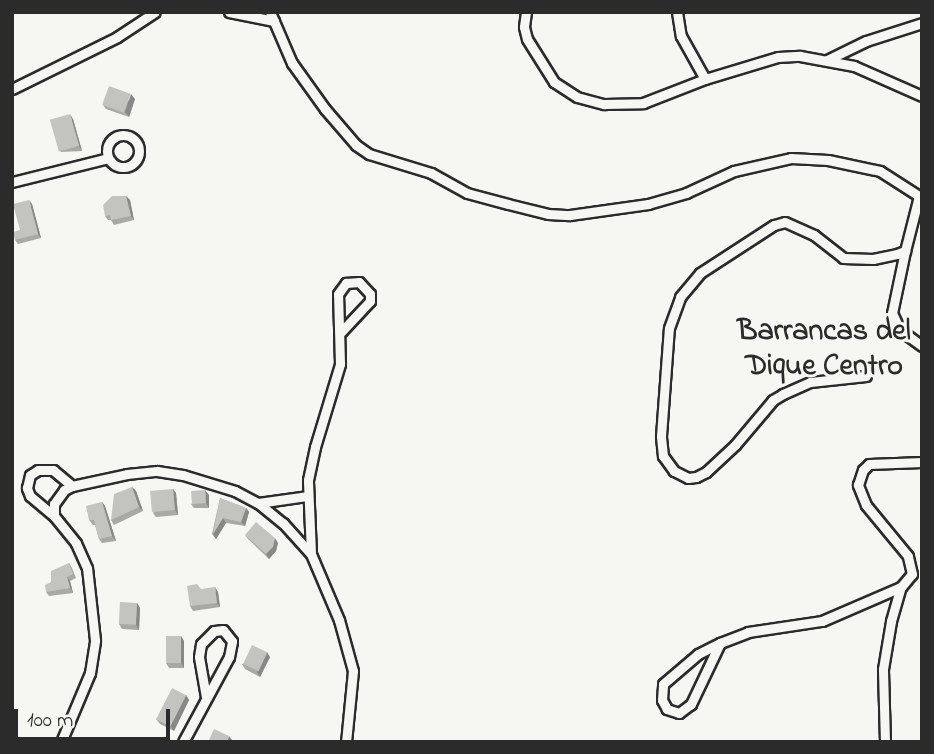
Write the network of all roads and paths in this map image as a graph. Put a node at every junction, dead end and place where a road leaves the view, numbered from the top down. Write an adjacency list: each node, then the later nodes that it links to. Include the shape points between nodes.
1 (155, 12): 9 (street, via 117,37)
2 (229, 12): 5 (street)
3 (526, 12): 8 (street, via 524,27 540,63 554,82 577,97 604,104 643,103)
4 (677, 12): 8 (street, via 681,36)
5 (272, 17): 13 (street, via 292,63 356,145 369,154 431,173 467,193 508,205 570,215 637,206 670,198 734,171 791,158 859,164 880,171)
6 (922, 23): 7 (street, via 866,41)
7 (827, 60): 8 (street, via 778,57); 10 (street, via 854,65)
8 (705, 79)
9 (12, 89)
10 (922, 96)
11 (108, 158): 12 (street)
12 (12, 182)
13 (920, 197): 14 (street)
14 (905, 251): 16 (street, via 892,313 900,330); 17 (street, via 873,259 843,258 814,235 785,222 710,265 680,297 669,328 663,456 674,471 696,477 736,444 783,394 810,382)
15 (341, 332): 15 (street, via 338,294 341,287 359,282 370,294 370,301); 20 (street, via 338,379 314,447)
16 (922, 346)
17 (866, 376)
18 (922, 462): 24 (street, via 869,464 858,485 866,505 908,556 912,574)
19 (72, 486): 21 (street, via 127,474 170,472 235,491); 22 (street, via 58,496); 22 (street, via 53,470 30,475 30,496)
20 (307, 495): 21 (street); 23 (street)
21 (258, 503): 23 (street)
22 (54, 516): 27 (street, via 76,543 87,568 95,640 90,673)
23 (311, 554): 29 (street, via 339,620 353,671)
24 (901, 587): 25 (street, via 822,621 748,632); 30 (street, via 883,669)
25 (720, 643): 25 (street, via 688,661 663,684 662,700 673,714 691,704)
26 (206, 697): 26 (street, via 232,648 223,630 214,631 201,644); 28 (street)
27 (61, 742)
28 (183, 742)
29 (346, 742)
30 (885, 742)

